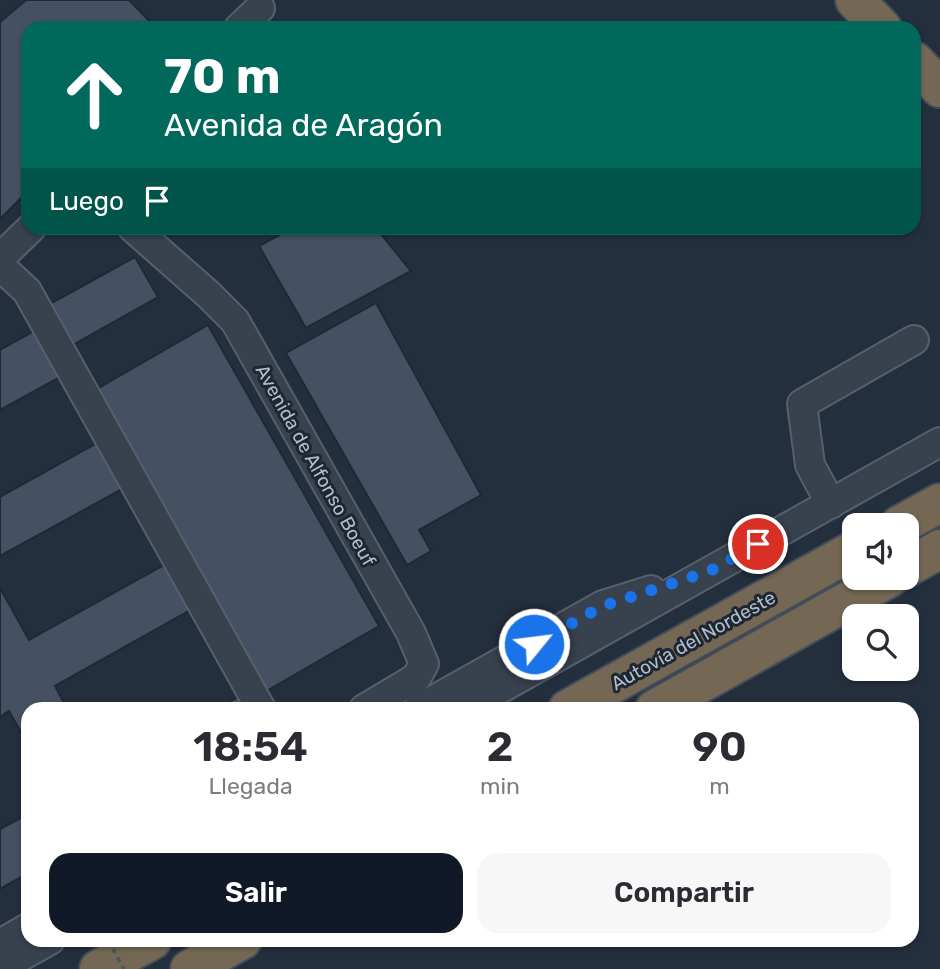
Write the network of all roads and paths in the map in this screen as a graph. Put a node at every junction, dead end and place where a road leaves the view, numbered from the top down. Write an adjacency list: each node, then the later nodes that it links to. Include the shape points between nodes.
1 (855, 0): 4 (highway)
2 (260, 8): 3 (street)
3 (246, 21)
4 (875, 21)
5 (921, 68): 6 (highway)
6 (940, 88)
7 (24, 235): 9 (street)
8 (141, 235): 22 (street, Avenida de Alfonso Boeuf, via 235,321 411,633 424,664 416,678)
9 (0, 258)
10 (0, 266): 21 (street, via 27,291)
11 (915, 340): 14 (street, via 802,404 810,465)
12 (940, 442): 14 (street)
13 (940, 503): 15 (highway)
14 (831, 504): 19 (street)
15 (919, 515)
16 (940, 549): 18 (highway)
17 (842, 557): 25 (highway, Autovía del Nordeste)
18 (919, 561)
19 (710, 571): 23 (street, via 603,606); 24 (street)
20 (868, 590): 26 (highway)
21 (257, 702)
22 (376, 702)
23 (431, 702)
24 (476, 702)
25 (581, 702)
26 (668, 702)
27 (21, 932): 28 (street)
28 (0, 944)
29 (38, 947): 33 (street)
30 (112, 947): 35 (path, bridge)
31 (139, 947): 34 (highway)
32 (229, 947): 36 (highway)
33 (0, 968)
34 (99, 969)
35 (124, 969)
36 (190, 969)

